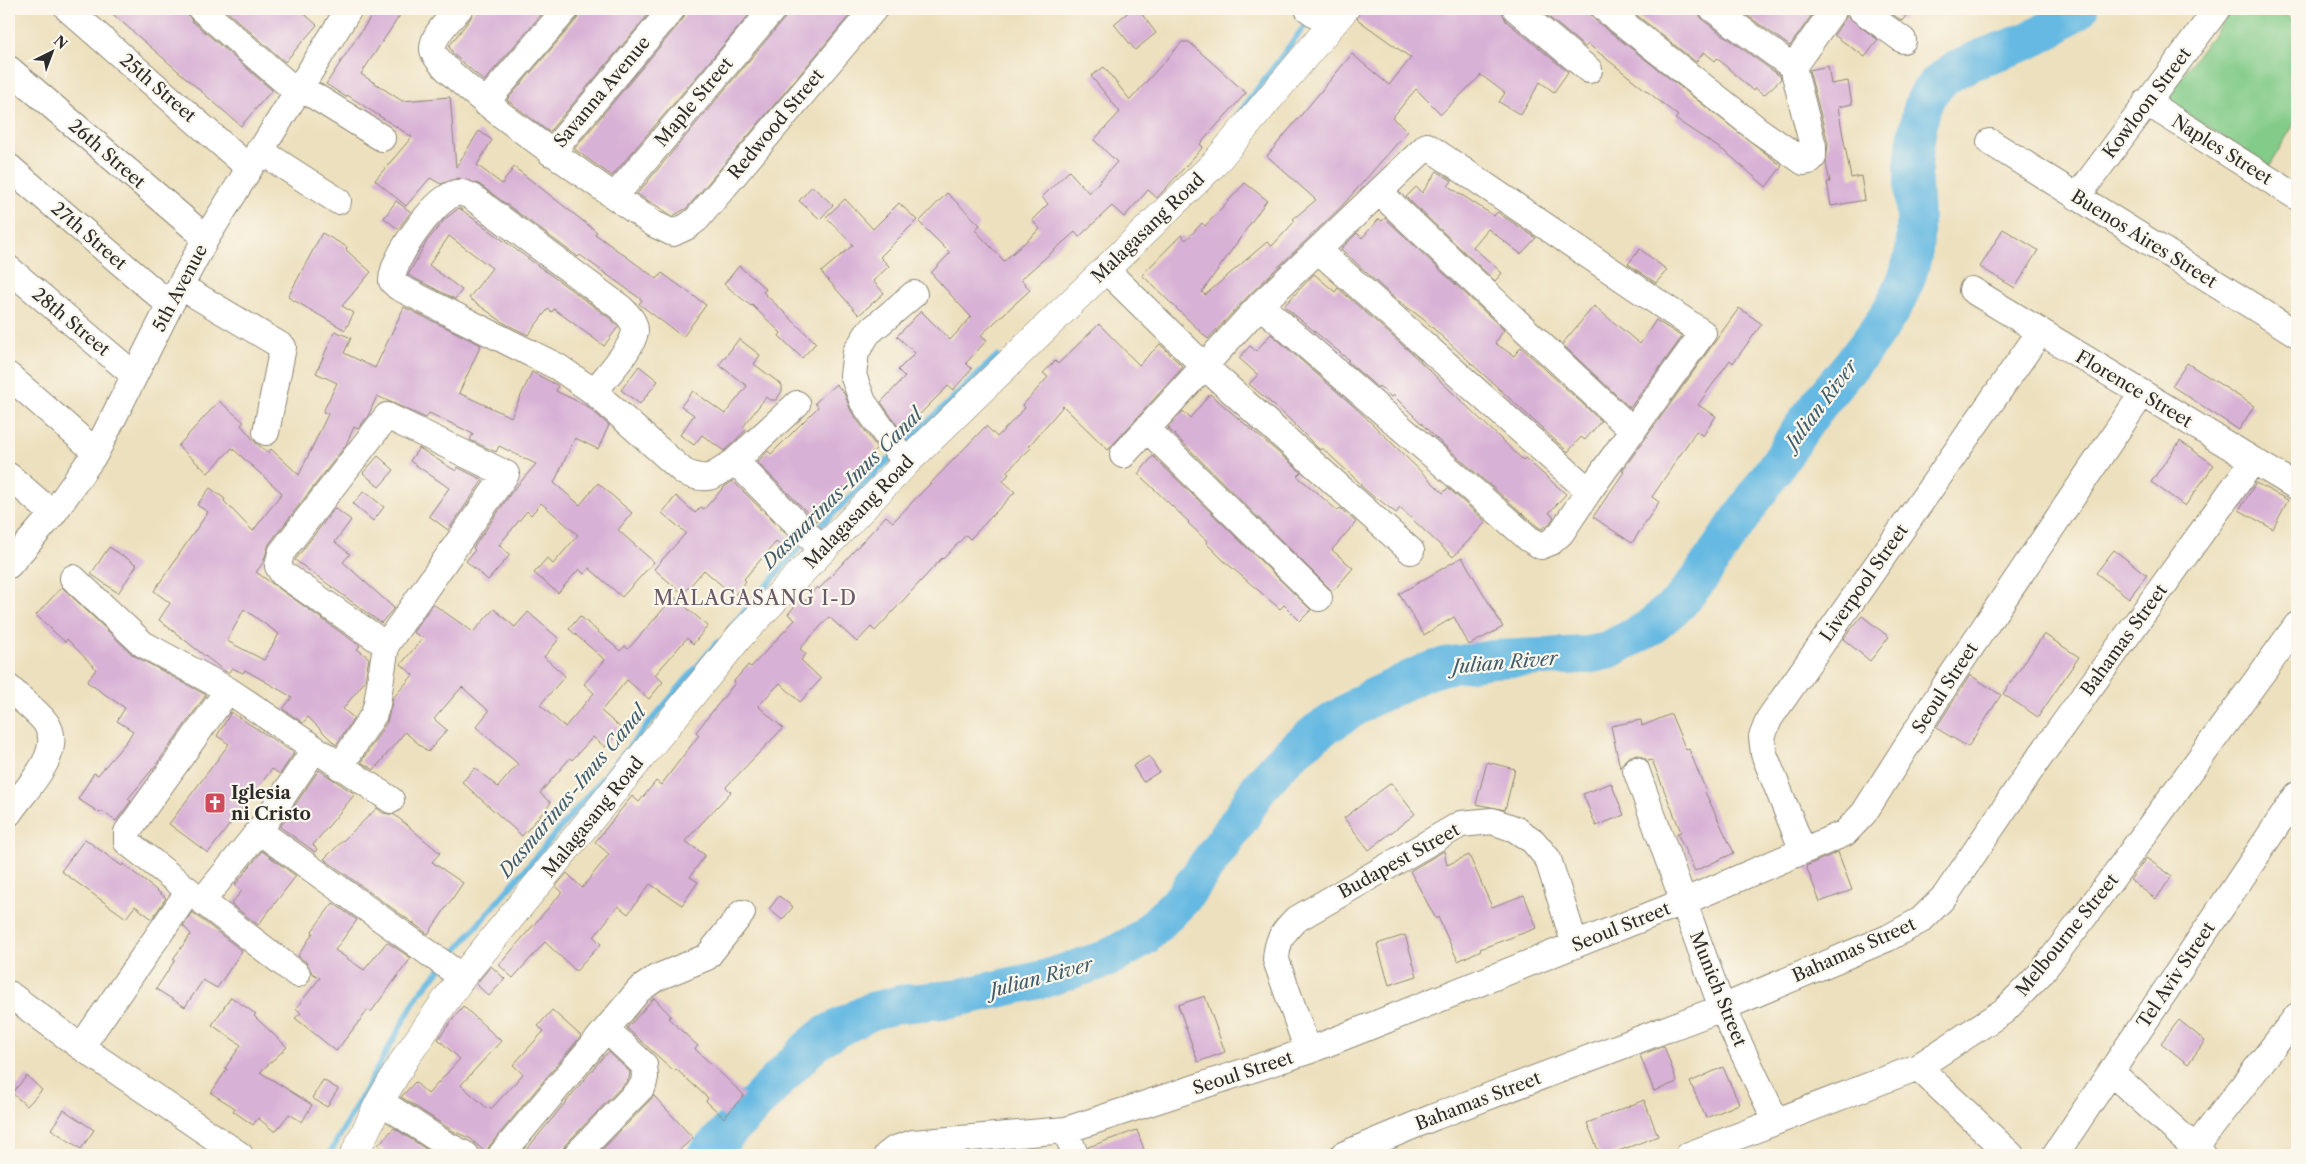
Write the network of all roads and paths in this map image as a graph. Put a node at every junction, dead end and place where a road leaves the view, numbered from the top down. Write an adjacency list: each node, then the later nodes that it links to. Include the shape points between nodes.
1 (68, 9): 28 (street, 25th Street)
2 (200, 9): 22 (street)
3 (459, 9): 24 (street, via 438,33 433,51 438,61)
4 (566, 9): 24 (street)
5 (672, 9): 27 (street, Savanna Avenue)
6 (773, 9): 31 (street, Maple Street)
7 (874, 9): 31 (street, Redwood Street, via 688,226 673,232 654,224)
8 (1308, 9): 16 (street)
9 (1516, 9): 21 (street)
10 (1605, 9): 19 (street, via 1758,130 1797,158 1809,161 1813,158 1813,146)
11 (1713, 9): 17 (street)
12 (1834, 9): 19 (street)
13 (1860, 9): 18 (street)
14 (2217, 9): 23 (street, Kowloon Street)
15 (337, 14): 22 (street, 5th Avenue)
16 (1338, 17): 38 (main road, Malagasang Road, via 1214,164)
17 (1743, 18): 19 (street)
18 (1903, 40)
19 (1793, 67)
20 (9, 70): 35 (street, 26th Street)
21 (1589, 70)
22 (298, 89): 25 (street); 28 (street, 5th Avenue)
23 (2146, 102): 32 (street, Kowloon Street); 33 (street, Naples Street)
24 (485, 103): 27 (street)
25 (382, 138)
26 (1990, 142): 32 (street, Buenos Aires Street)
27 (551, 153): 31 (street)
28 (254, 159): 34 (street, 25th Street); 35 (street, 5th Avenue)
29 (9, 167): 41 (street, 27th Street)
30 (1379, 192): 36 (street); 52 (street); 52 (street, via 1427,146 1703,333)
31 (615, 196)
32 (2077, 197): 44 (street, Buenos Aires Street)
33 (2297, 198)
34 (338, 201)
35 (206, 238): 41 (street, 5th Avenue)
36 (1318, 250): 42 (street); 61 (street)
37 (9, 269): 46 (street, 28th Street)
38 (1105, 269): 45 (street); 58 (main road, Malagasang Road)
39 (1972, 290): 43 (street, Florence Street)
40 (914, 294): 58 (street, via 868,334 856,352 853,375 863,402)
41 (175, 296): 46 (street, 5th Avenue); 53 (street, 27th Street, via 283,347)
42 (1260, 305): 45 (street); 61 (street, via 1529,540 1541,546 1561,534)
43 (2040, 332): 49 (street, Florence Street); 79 (street, Liverpool Street, via 1769,719 1762,737 1764,754)
44 (2297, 334)
45 (1204, 366): 51 (street); 64 (street)
46 (134, 375): 54 (street, 5th Avenue)
47 (9, 376): 54 (street)
48 (594, 392): 48 (street, via 631,343 635,330 631,318 472,197 455,193 444,199 417,228 395,266 392,281 398,287 558,367); 57 (street, via 684,472 698,478 712,478)
49 (2142, 394): 56 (street, Florence Street); 79 (street, Seoul Street, via 1948,681 1864,813 1846,833)
50 (797, 404): 57 (street)
51 (1147, 428): 55 (street); 67 (street)
52 (1633, 431): 61 (street)
53 (266, 432)
54 (96, 452): 62 (street, 5th Avenue)
55 (1124, 455)
56 (2253, 461): 60 (street, Florence Street); 87 (street, Bahamas Street, via 1944,896 1921,920 1888,938)
57 (735, 462): 63 (street)
58 (906, 463): 63 (main road, Malagasang Road)
59 (9, 476): 62 (street)
60 (2297, 487)
61 (1589, 491)
62 (53, 514): 65 (street, 5th Avenue)
63 (822, 549): 85 (main road, Malagasang Road, via 740,636)
64 (1411, 551)
65 (9, 565)
66 (73, 578): 71 (street, via 143,644)
67 (1319, 598)
68 (2297, 625): 92 (street, Melbourne Street, via 2041,972 2004,1011)
69 (386, 645): 69 (street, via 283,574 278,566 281,553 387,416 506,474); 73 (street, via 378,704)
70 (9, 688): 76 (street, via 45,721 51,733 45,765)
71 (228, 690): 72 (street); 80 (street, via 127,832 127,842)
72 (315, 749): 73 (street); 78 (street)
73 (340, 767): 77 (street)
74 (1636, 770): 81 (street, Munich Street)
75 (2297, 795): 93 (street, Tel Aviv Street)
76 (12, 799)
77 (391, 800)
78 (259, 831): 80 (street); 85 (street)
79 (1803, 851): 81 (street, Seoul Street)
80 (195, 896): 84 (street); 90 (street)
81 (1683, 902): 83 (street, Seoul Street); 87 (street, Munich Street)
82 (742, 913): 89 (street, via 707,957 648,982)
83 (1575, 945): 91 (street, Seoul Street); 91 (street, Budapest Street, via 1548,859 1533,841 1515,829 1492,821 1461,824 1295,920 1282,934 1276,945 1276,960)
84 (297, 974)
85 (462, 977): 94 (main road, Malagasang Road, via 406,1057)
86 (9, 994): 90 (street)
87 (1722, 1008): 95 (street, Munich Street); 105 (street, Bahamas Street, via 1434,1116)
88 (2297, 1016): 97 (street)
89 (606, 1030): 101 (street); 102 (street, via 644,1065 645,1077 642,1086)
90 (81, 1047): 98 (street)
91 (1308, 1051): 96 (street, Seoul Street)
92 (1918, 1068): 95 (street, Melbourne Street); 107 (street)
93 (2112, 1073): 97 (street); 108 (street, Tel Aviv Street)
94 (380, 1101): 99 (main road, Malagasang Road); 100 (street)
95 (1776, 1121): 106 (street, Melbourne Street)
96 (1066, 1130): 103 (street, Seoul Street, via 913,1143 895,1148); 104 (street)
97 (2199, 1152)
98 (240, 1155)
99 (354, 1155)
100 (466, 1155)
101 (501, 1155)
102 (576, 1155)
103 (887, 1155)
104 (1075, 1155)
105 (1343, 1155)
106 (1690, 1155)
107 (2011, 1155)
108 (2055, 1155)

